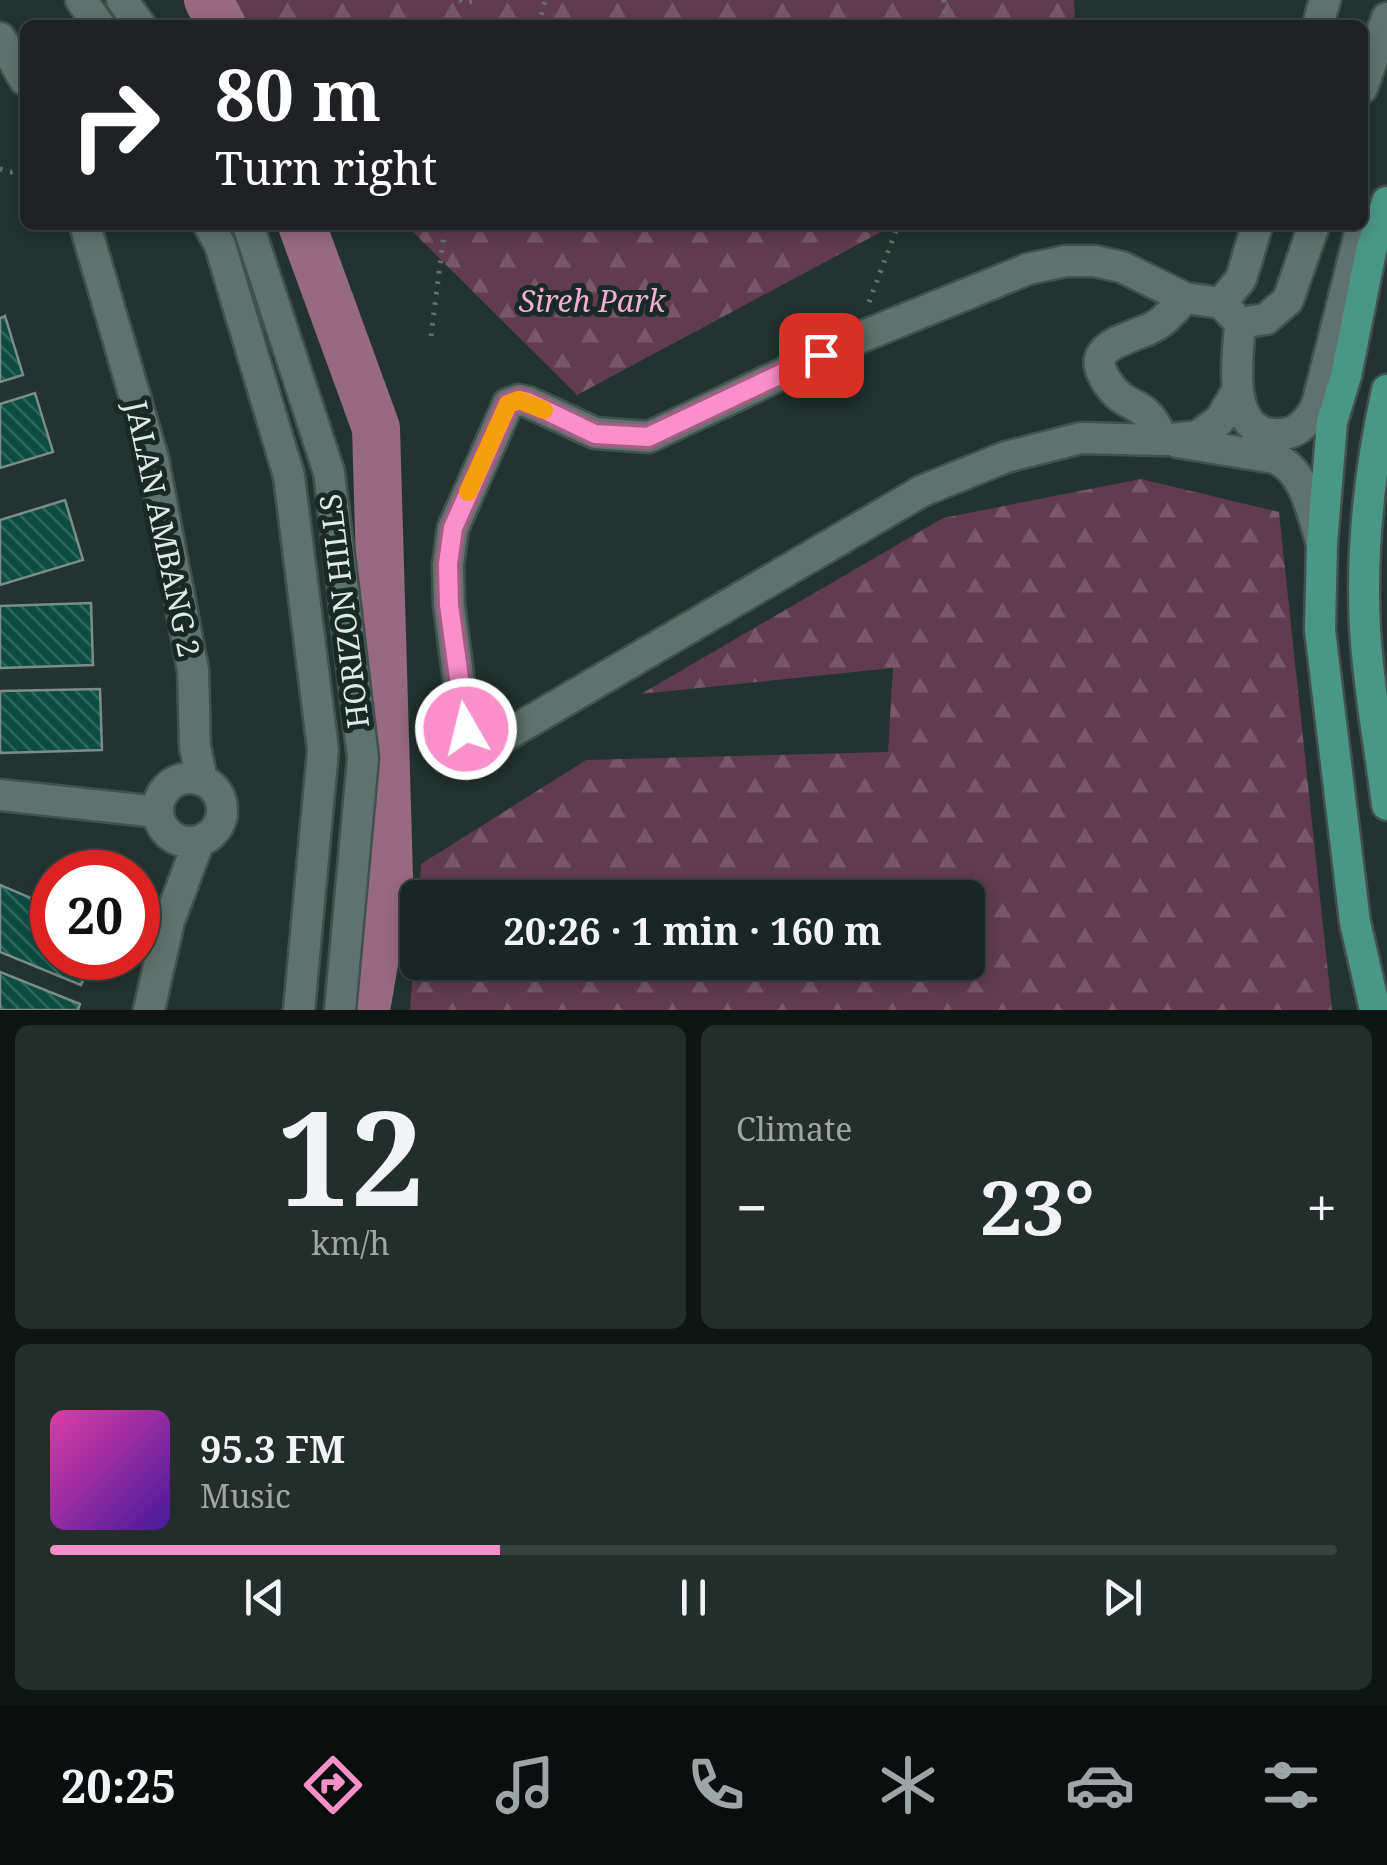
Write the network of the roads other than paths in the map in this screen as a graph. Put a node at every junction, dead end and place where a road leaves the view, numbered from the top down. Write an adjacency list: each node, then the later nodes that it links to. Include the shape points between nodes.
1 (81, 0): 3 (street)
2 (1387, 18): 5 (street)
3 (96, 20)
4 (0, 38): 6 (street)
5 (1368, 71)
6 (20, 72)
7 (1387, 186): 9 (street)
8 (1387, 202): 21 (main road, via 1332,422)
9 (1368, 214)
10 (86, 230): 22 (street, JALAN AMBANG 2, via 153,460 193,670)
11 (212, 230): 28 (street, HORIZON HILLS, via 289,476 323,750)
12 (250, 230): 29 (street, HORIZON HILLS, via 329,472 363,758)
13 (1256, 230): 17 (street)
14 (1312, 230): 17 (street, via 1288,300 1266,319)
15 (1360, 230): 19 (street, via 1318,405 1308,422 1290,433 1262,432 1250,424)
16 (1185, 298): 17 (street); 20 (street, via 1164,320 1113,341 1102,353 1106,381 1123,401 1145,411); 20 (street, via 1122,268 1066,261 1028,269 856,338 648,437 595,434 528,402 508,404 453,528 448,564 470,740 492,743 922,491 1006,457 1082,438)
17 (1230, 313): 19 (street)
18 (1387, 390): 24 (main road, via 1367,534 1365,628)
19 (1237, 391): 20 (street, via 1210,429)
20 (1163, 440): 21 (street, via 1289,464)
21 (1322, 544): 30 (main road, via 1320,630 1355,922)
22 (202, 780): 25 (street, via 171,784); 26 (street, via 217,792 223,812 216,830)
23 (0, 795): 25 (street)
24 (1387, 805)
25 (158, 812): 26 (street, via 172,837)
26 (200, 842): 27 (street, via 169,921)
27 (149, 1010)
28 (299, 1010)
29 (340, 1010)
30 (1375, 1010)

